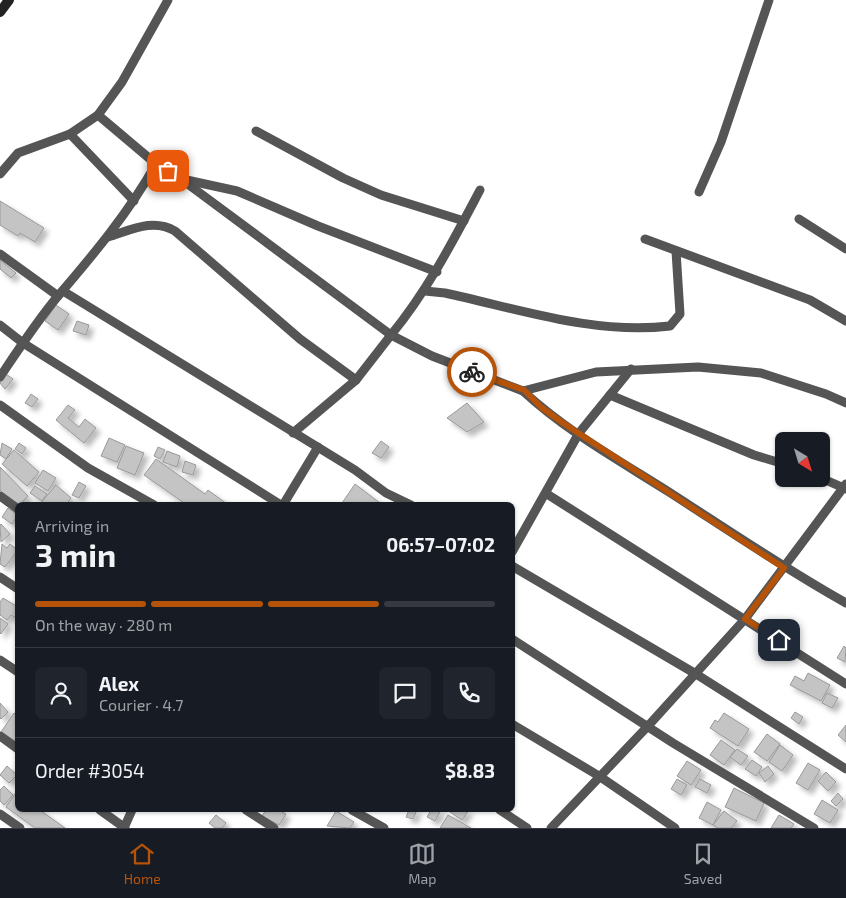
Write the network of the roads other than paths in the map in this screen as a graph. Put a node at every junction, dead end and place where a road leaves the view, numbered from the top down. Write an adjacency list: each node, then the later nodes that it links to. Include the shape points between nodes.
1 (9, 0): 4 (street)
2 (168, 0): 5 (street, via 122,82)
3 (768, 0): 12 (street, via 721,142)
4 (0, 12)
5 (98, 115): 7 (street); 8 (street)
6 (256, 131): 15 (street, via 365,188)
7 (70, 134): 9 (street, via 18,153); 13 (street)
8 (156, 164): 10 (street); 13 (street)
9 (0, 174)
10 (179, 178): 21 (street, via 237,191); 26 (street)
11 (480, 190): 15 (street)
12 (699, 192)
13 (134, 201): 16 (street)
14 (799, 219): 18 (street)
15 (464, 221): 21 (street)
16 (108, 237): 23 (street); 30 (street, via 145,225 158,224 170,228 300,339)
17 (645, 239): 19 (street)
18 (846, 250)
19 (676, 251): 22 (street, via 680,314 670,326 613,328 582,324); 24 (street, via 810,300)
20 (0, 254): 23 (street)
21 (437, 272): 22 (street)
22 (425, 291): 26 (street)
23 (60, 294): 27 (street); 35 (street)
24 (846, 321)
25 (0, 325): 27 (street)
26 (391, 335): 30 (street); 31 (street, via 432,356)
27 (23, 343): 29 (street); 44 (street)
28 (631, 369): 31 (street, via 596,372); 32 (street); 33 (street, via 698,367 761,373)
29 (0, 377)
30 (356, 380): 35 (street)
31 (524, 390): 36 (street, via 542,408)
32 (610, 395): 36 (street); 38 (street)
33 (846, 403)
34 (0, 405): 43 (street, via 88,468)
35 (293, 433): 37 (street)
36 (579, 433): 41 (street); 50 (street)
37 (318, 447): 45 (street); 46 (street)
38 (775, 461)
39 (830, 481): 40 (street)
40 (845, 487): 50 (street)
41 (547, 494): 48 (street); 54 (street)
42 (0, 496): 47 (street)
43 (149, 502)
44 (277, 502)
45 (284, 502)
46 (405, 502)
47 (15, 507)
48 (515, 547)
49 (515, 568): 58 (street)
50 (784, 568): 53 (street); 54 (street)
51 (0, 577): 52 (street)
52 (15, 587)
53 (846, 603)
54 (745, 619): 58 (street); 59 (street)
55 (515, 641): 61 (street)
56 (0, 660): 57 (street)
57 (15, 670)
58 (696, 674): 61 (street); 64 (street)
59 (846, 684)
60 (515, 726): 65 (street)
61 (648, 726): 65 (street); 79 (street)
62 (0, 736): 63 (street)
63 (15, 747)
64 (846, 770)
65 (598, 776): 77 (street); 78 (street)
66 (103, 812): 73 (street)
67 (131, 812): 73 (street)
68 (249, 812): 74 (street)
69 (503, 812): 76 (street)
70 (0, 814): 72 (street)
71 (366, 814): 75 (street)
72 (20, 828)
73 (125, 828)
74 (274, 828)
75 (384, 828)
76 (527, 828)
77 (551, 828)
78 (675, 828)
79 (814, 828)

